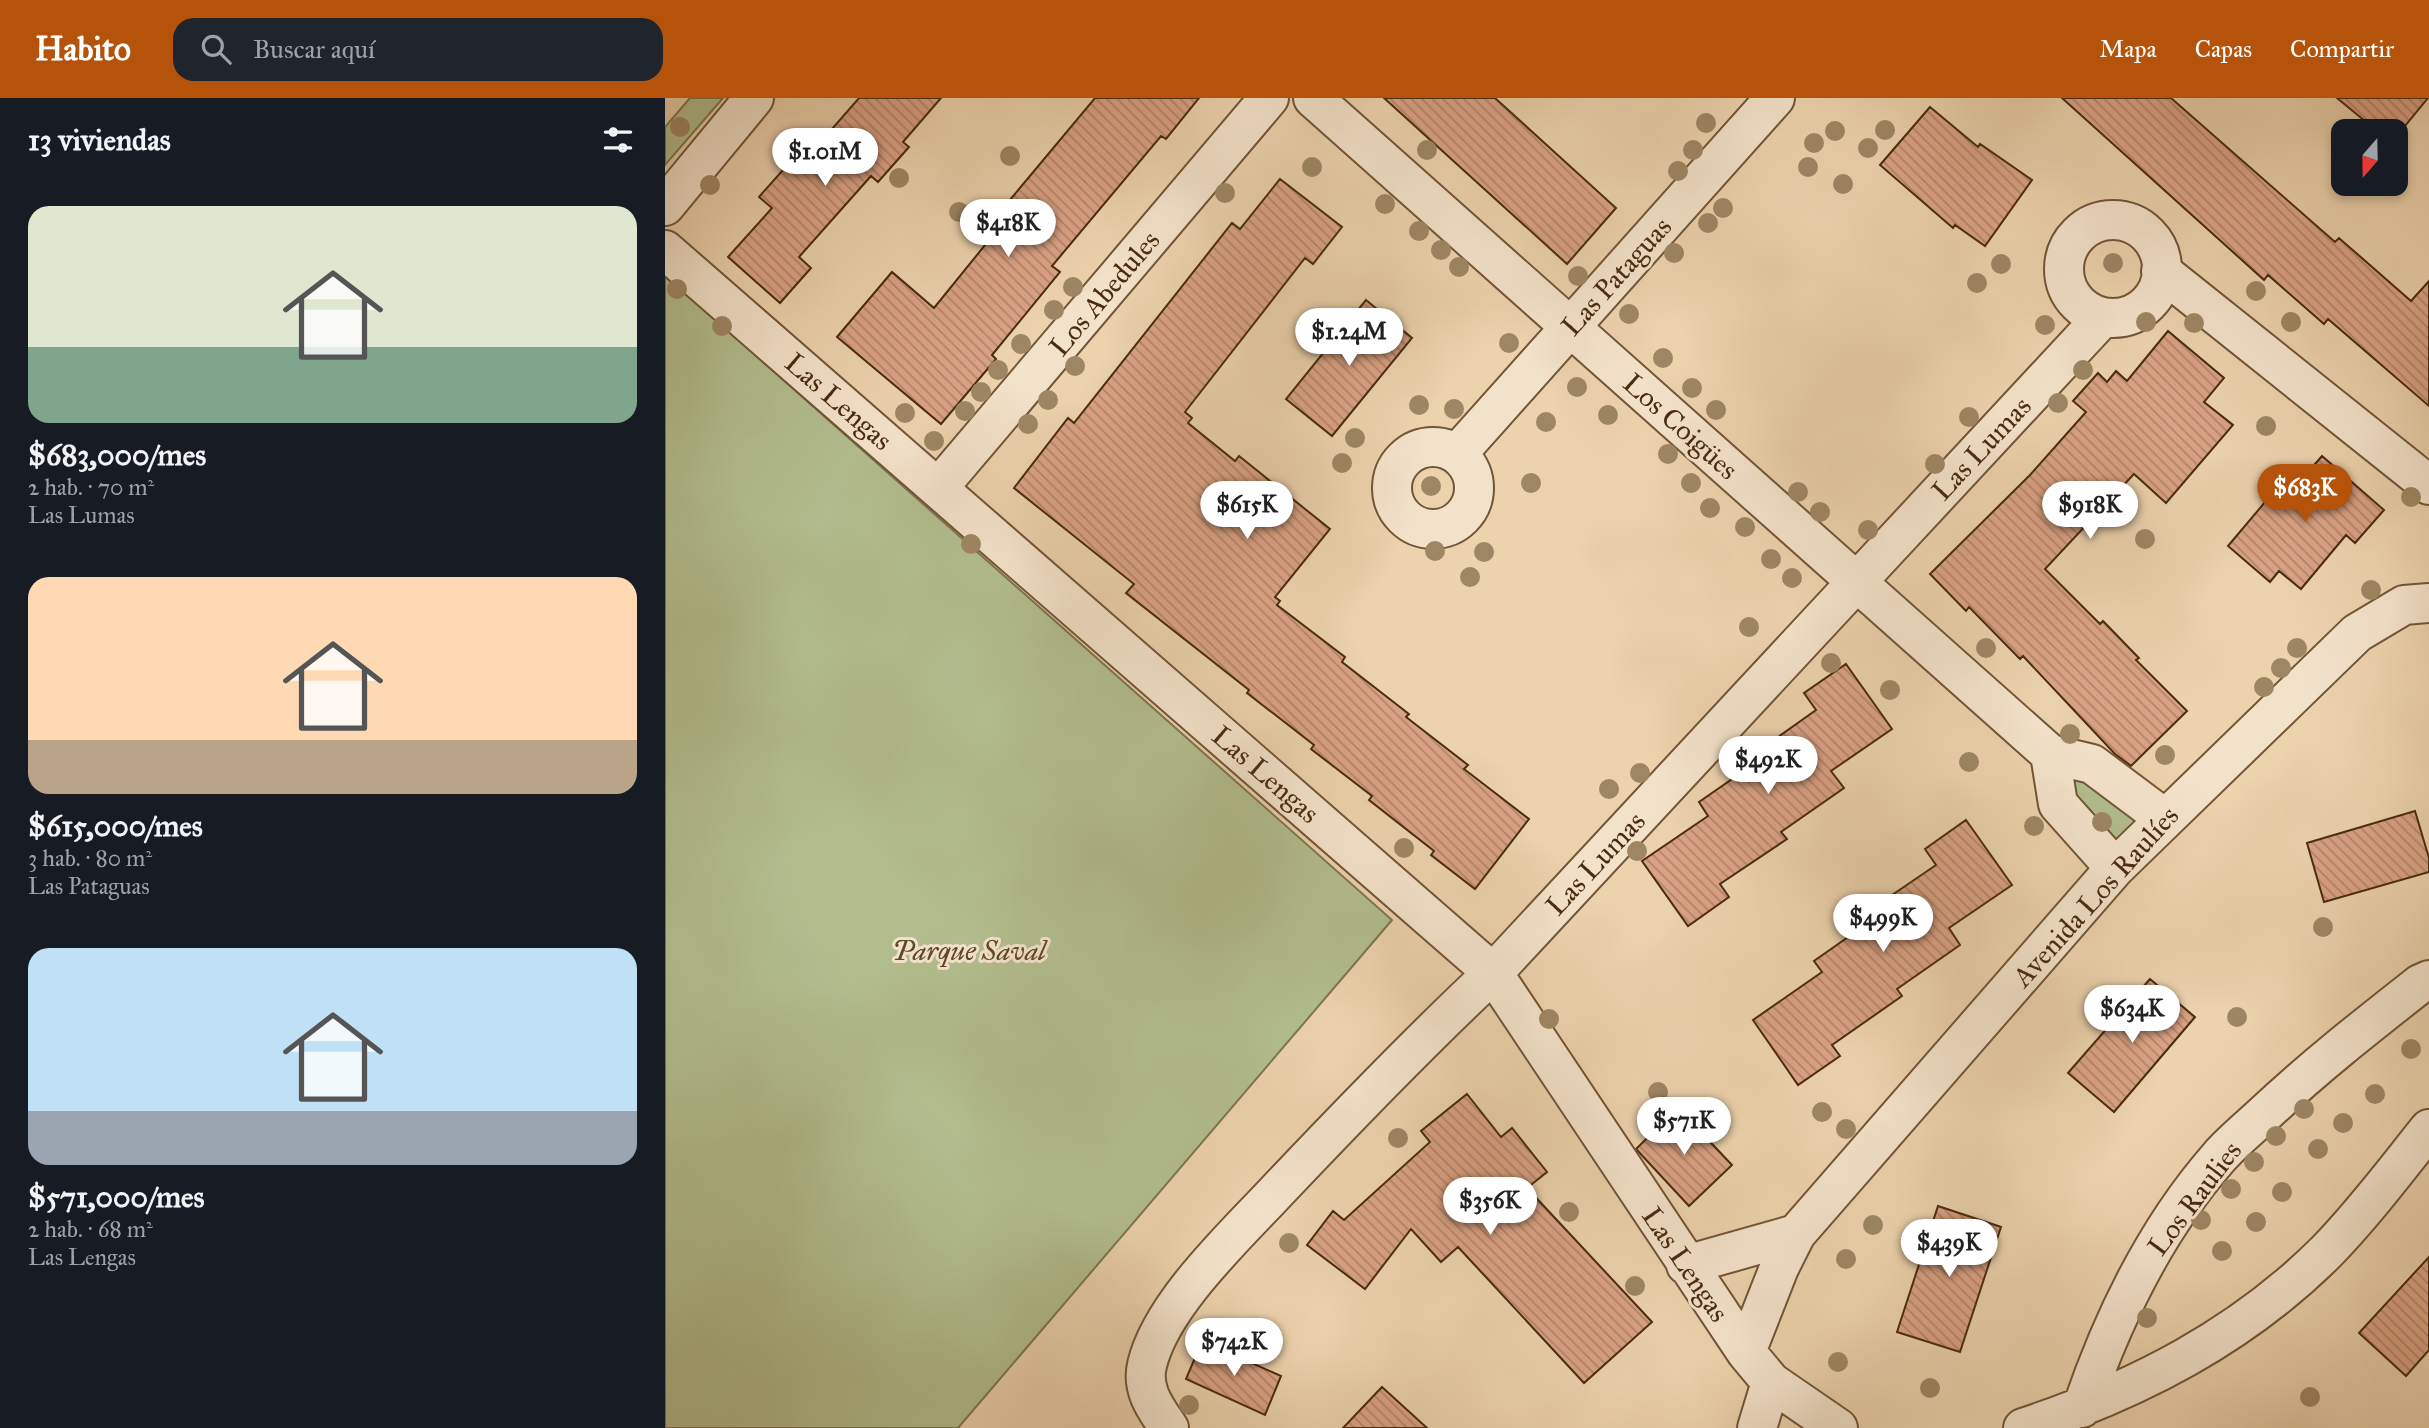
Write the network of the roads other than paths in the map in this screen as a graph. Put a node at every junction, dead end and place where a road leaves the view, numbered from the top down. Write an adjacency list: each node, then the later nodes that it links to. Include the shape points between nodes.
1 (754, 98): 5 (street)
2 (1269, 98): 12 (street, Los Abedules)
3 (1313, 98): 9 (street, Los Coigües)
4 (1775, 98): 9 (street, Las Pataguas)
5 (665, 206)
6 (665, 250): 12 (street, Las Lengas)
7 (2161, 271): 8 (street, via 2149,302 2120,318); 8 (street, via 2160,256 2143,230 2114,221 2085,229 2066,253 2066,285 2087,311); 11 (street)
8 (2103, 317): 13 (street, Las Lumas)
9 (1571, 328): 10 (street, Las Pataguas); 13 (street, Los Coigües)
10 (1457, 454)
11 (2429, 485)
12 (939, 487): 18 (street, Las Lengas)
13 (1857, 582): 15 (street, Los Coigües); 18 (street, Las Lumas)
14 (2429, 603): 16 (street, Avenida Los Raulíes, via 2404,604 2357,633)
15 (2050, 754): 16 (street, Los Coigües, via 2092,764); 17 (street, via 2058,804)
16 (2164, 817): 17 (street, Avenida Los Raulíes)
17 (2115, 868): 21 (street, Avenida Los Raulíes)
18 (1493, 973): 22 (street, Las Lengas); 26 (street, Las Lumas, via 1398,1062 1212,1261 1169,1315 1146,1366 1148,1396)
19 (2429, 980): 25 (street, Los Raulies, via 2322,1060 2219,1156 2178,1209 2119,1311)
20 (2429, 1129): 25 (street, via 2334,1242 2262,1308 2142,1383)
21 (1796, 1234): 22 (street); 23 (street, Avenida Los Raulíes)
22 (1686, 1265): 23 (street, Las Lengas)
23 (1746, 1353): 24 (street, Las Lengas)
24 (1771, 1382): 27 (street); 28 (street, Las Lengas)
25 (2083, 1408): 29 (street)
26 (1169, 1428)
27 (1757, 1428)
28 (1838, 1428)
29 (2023, 1428)

